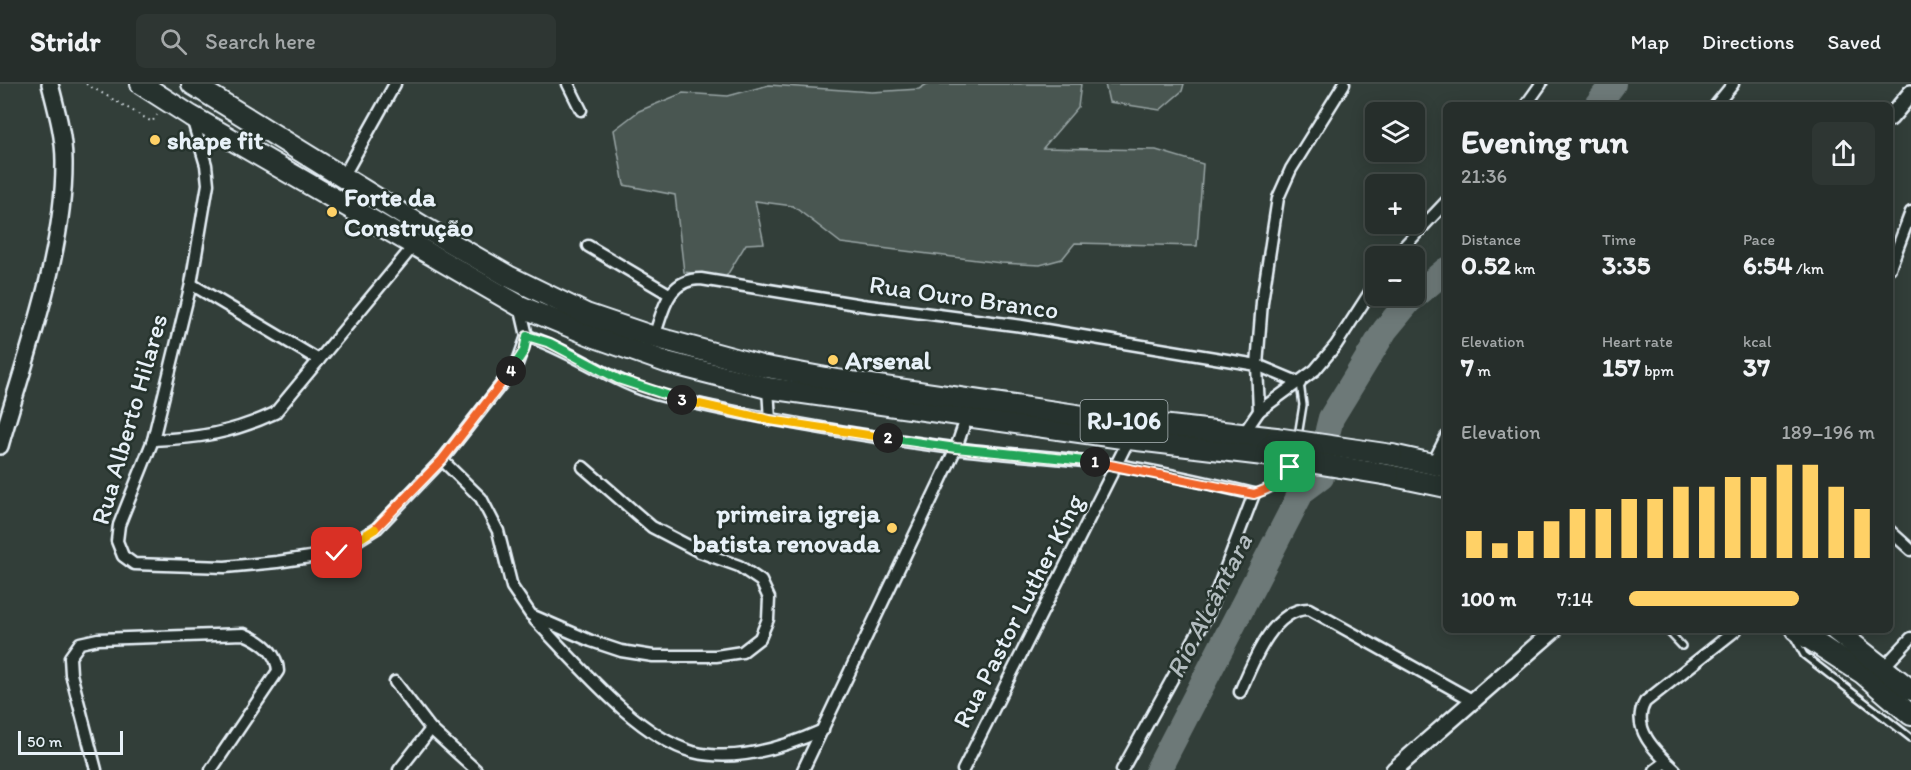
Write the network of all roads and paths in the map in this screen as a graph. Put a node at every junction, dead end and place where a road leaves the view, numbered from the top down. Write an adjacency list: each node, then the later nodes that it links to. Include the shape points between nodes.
1 (50, 84): 40 (street, via 64,160 58,216 49,273)
2 (87, 84): 11 (path, via 152,122)
3 (141, 84): 11 (highway, RJ-106)
4 (192, 84): 17 (highway, RJ-106)
5 (395, 84): 17 (street)
6 (568, 84): 14 (street)
7 (1344, 84): 31 (street, via 1291,169 1278,198)
8 (1541, 84): 12 (street)
9 (1733, 84): 13 (street)
10 (1911, 93): 15 (street)
11 (168, 101): 16 (highway, RJ-106)
12 (1528, 102)
13 (1718, 102)
14 (581, 110)
15 (1893, 114)
16 (191, 116): 20 (highway, RJ-106); 24 (street, Rua Alberto Hilares, via 208,184)
17 (343, 177): 29 (highway, RJ-106, via 508,276 586,314)
18 (1443, 205): 22 (street)
19 (1911, 212): 23 (street)
20 (415, 244): 27 (highway, RJ-106); 30 (street)
21 (588, 246): 25 (street)
22 (1404, 246)
23 (1893, 260)
24 (191, 284): 30 (street); 39 (street, Rua Alberto Hilares)
25 (669, 294): 29 (street); 31 (street, Rua Ouro Branco, via 680,283 701,279)
26 (1365, 300): 32 (street, via 1336,345)
27 (520, 306): 28 (street); 33 (highway, RJ-106, via 666,362)
28 (527, 336): 36 (street, via 660,395); 43 (street, Rua Alberto Hilares, via 517,364)
29 (654, 337): 37 (highway, RJ-106, via 761,366 837,380 1090,417)
30 (319, 360): 39 (street, via 275,413 201,438)
31 (1257, 365): 32 (street, Rua Ouro Branco); 34 (street)
32 (1300, 383): 34 (street); 49 (lane, via 1303,405 1290,467 1282,481)
33 (768, 388): 35 (highway, RJ-106); 36 (street)
34 (1259, 411): 37 (street)
35 (967, 416): 38 (highway, RJ-106); 42 (street)
36 (770, 420): 42 (street)
37 (1244, 433): 41 (highway, RJ-106)
38 (1130, 439): 41 (highway, RJ-106); 44 (street, Rua Pastor Luther King)
39 (153, 440): 43 (street, Rua Alberto Hilares, via 119,525 117,541 123,556 134,564 152,566 225,567 337,553 377,528)
40 (0, 446)
41 (1274, 447): 45 (highway, RJ-106, bridge)
42 (956, 448): 44 (street); 68 (street)
43 (442, 460): 52 (street, via 481,498 498,531 512,587)
44 (1118, 465): 49 (street); 76 (street, Rua Pastor Luther King)
45 (1390, 465): 46 (highway, RJ-106); 48 (highway, RJ-106)
46 (1440, 465)
47 (583, 467): 52 (street, via 652,527 700,552 739,566 761,581 769,598 768,619 760,638 742,652 679,657 621,651)
48 (1443, 486)
49 (1254, 494): 77 (street, via 1208,614)
50 (1893, 534): 51 (street)
51 (1911, 550)
52 (531, 615): 68 (street, via 630,715 693,752 723,754 785,747)
53 (1551, 633): 65 (street)
54 (1669, 633): 60 (lane)
55 (1732, 633): 70 (street, via 1645,702 1639,712 1641,731)
56 (1792, 633): 69 (lane, via 1804,654)
57 (1801, 633): 66 (highway, via 1862,673)
58 (1839, 633): 61 (highway)
59 (1911, 638): 61 (street)
60 (1682, 646)
61 (1884, 667): 63 (highway)
62 (395, 682): 67 (street)
63 (1911, 690)
64 (1240, 692): 65 (street, via 1253,660 1279,622 1290,613 1309,609)
65 (1473, 701): 78 (street)
66 (1911, 715)
67 (431, 729): 73 (street); 74 (street)
68 (823, 730): 75 (street)
69 (1911, 738)
70 (1666, 762): 79 (street); 80 (street)
71 (96, 770): 72 (street, via 71,674 70,657 80,643 244,633 270,650 278,671)
72 (211, 770)
73 (399, 770)
74 (476, 770)
75 (804, 770)
76 (963, 770)
77 (1122, 770)
78 (1394, 770)
79 (1655, 770)
80 (1675, 770)

